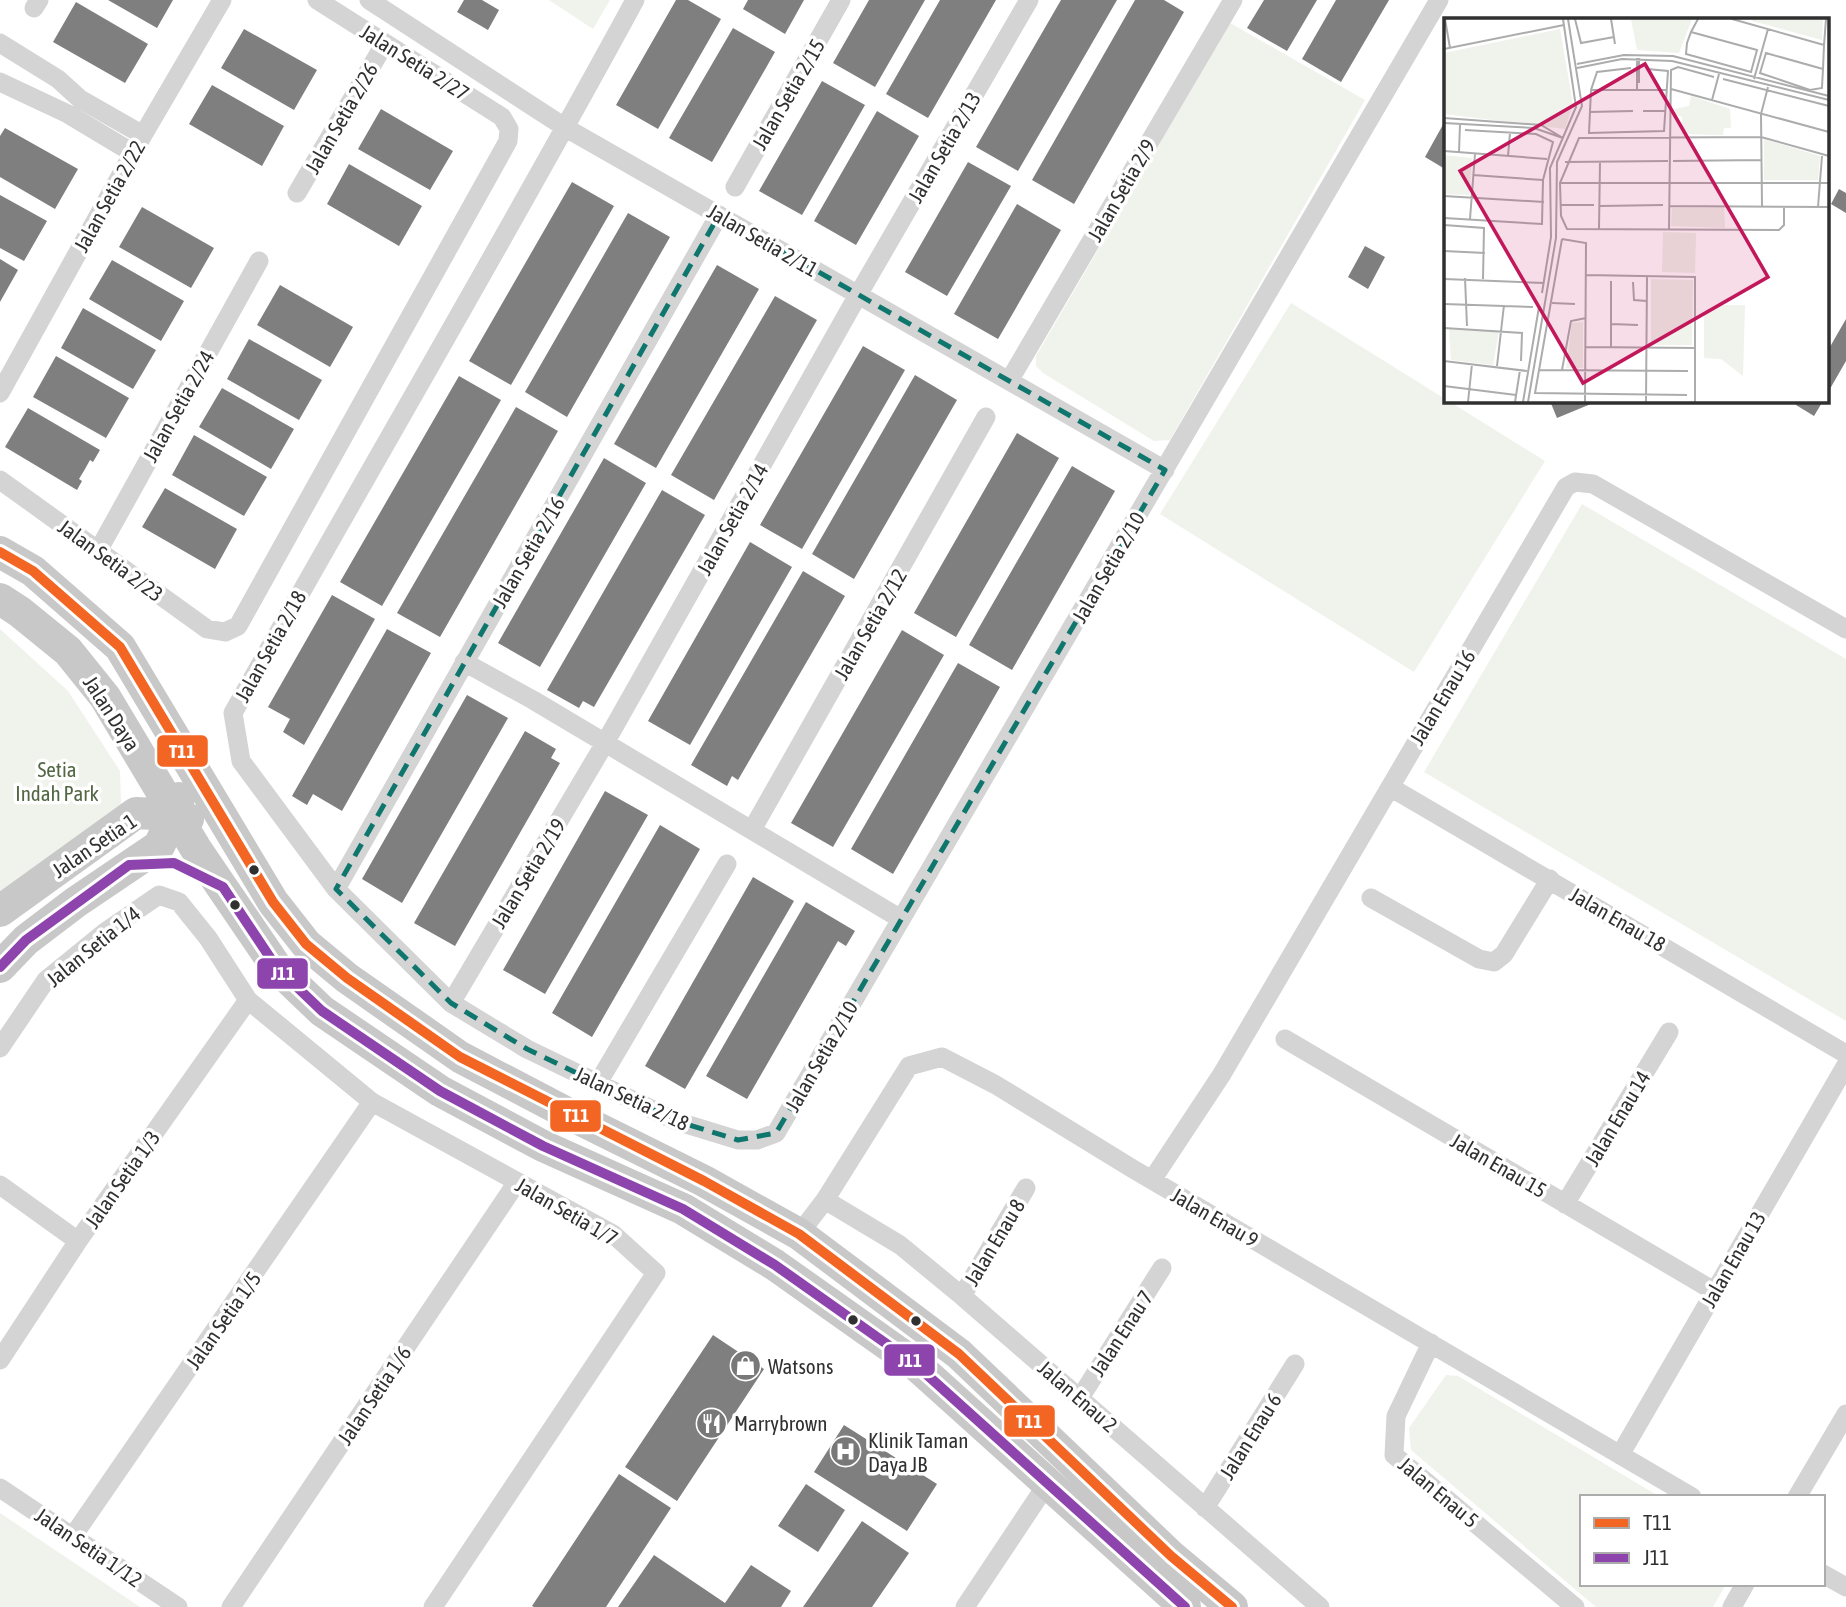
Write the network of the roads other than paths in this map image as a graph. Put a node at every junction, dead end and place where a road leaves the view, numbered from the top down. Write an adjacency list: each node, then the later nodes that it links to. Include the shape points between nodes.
1 (222, 0): 14 (street, Jalan Setia 2/22)
2 (317, 0): 9 (street, Jalan Setia 2/27)
3 (369, 0): 13 (street, Jalan Setia 2/11)
4 (635, 0): 13 (street, Jalan Setia 2/18)
5 (841, 0): 16 (street, Jalan Setia 2/15)
6 (1029, 0): 20 (street, Jalan Setia 2/13)
7 (1233, 0): 21 (street, Jalan Setia 2/9)
8 (1439, 0): 24 (street, Jalan Setia 2/10)
9 (385, 43): 17 (street, Jalan Setia 2/26); 30 (street, Jalan Setia 2/27, via 502,117 509,129 508,141 238,626)
10 (7, 47): 11 (street); 14 (street, via 58,79 79,99)
11 (0, 70)
12 (0, 82): 15 (street, via 68,114)
13 (566, 128): 18 (street, Jalan Setia 2/11); 43 (street, Jalan Setia 2/18, via 233,713 242,761)
14 (143, 135): 15 (street, Jalan Setia 2/22)
15 (133, 153): 22 (street, Jalan Setia 2/22)
16 (735, 187)
17 (297, 193)
18 (719, 215): 20 (street, Jalan Setia 2/11); 31 (street, Jalan Setia 2/16)
19 (259, 261): 26 (street, Jalan Setia 2/24)
20 (858, 295): 21 (street, Jalan Setia 2/11); 34 (street, Jalan Setia 2/14)
21 (1009, 381): 24 (street, Jalan Setia 2/11)
22 (0, 393)
23 (986, 417): 37 (street, Jalan Setia 2/12)
24 (1164, 470): 47 (street, Jalan Setia 2/10)
25 (0, 480): 26 (street, Jalan Setia 2/23)
26 (98, 551): 30 (street, Jalan Setia 2/23, via 207,629)
27 (0, 552): 32 (main road, Jalan Daya, via 33,571 120,647)
28 (0, 599): 33 (main road, Jalan Daya, via 68,651 105,696)
29 (1846, 629): 35 (street, Jalan Enau 16, via 1592,484 1576,482 1566,486)
30 (225, 632)
31 (464, 663): 34 (street); 43 (street, Jalan Setia 2/16)
32 (156, 706): 36 (main road, via 179,767 181,791); 45 (main road, Jalan Daya)
33 (125, 731): 36 (main road, Jalan Daya); 38 (main road, via 139,776 139,793 131,811)
34 (605, 743): 37 (street); 50 (street, Jalan Setia 2/19)
35 (1390, 787): 41 (street, Jalan Enau 18); 59 (street, Jalan Enau 16, via 1222,1074)
36 (174, 815): 38 (main road, Jalan Setia 1, via 136,813); 40 (main road, Jalan Setia 1, via 159,846); 42 (main road, Jalan Daya); 45 (main road, via 199,822)
37 (752, 830): 47 (street)
38 (107, 833): 46 (main road, Jalan Setia 1)
39 (727, 864): 56 (street)
40 (129, 865): 42 (main road, via 174,863); 48 (main road, Jalan Setia 1, via 26,940)
41 (1550, 879): 44 (street, via 1504,954 1494,962 1479,959); 54 (street, Jalan Enau 18)
42 (223, 887): 76 (main road, Jalan Daya, via 277,968 323,1011 440,1091 543,1146 683,1209 767,1259 915,1364)
43 (336, 889): 50 (street, Jalan Setia 2/18)
44 (1371, 898)
45 (273, 902): 65 (main road, Jalan Daya, via 306,944 347,978 460,1057)
46 (0, 911)
47 (901, 919): 58 (street, Jalan Setia 2/10, via 776,1133)
48 (0, 967)
49 (247, 1000): 53 (street, Jalan Setia 1/4, via 180,902 159,895 46,980); 57 (street, Jalan Setia 1/7); 66 (street, Jalan Setia 1/3)
50 (451, 1003): 56 (street, Jalan Setia 2/18, via 527,1049)
51 (1669, 1032): 64 (street, Jalan Enau 14)
52 (1285, 1039): 64 (street, Jalan Enau 15)
53 (0, 1048)
54 (1846, 1054)
55 (1846, 1065): 68 (street, Jalan Enau 13)
56 (598, 1083): 58 (street, Jalan Setia 2/18, via 676,1121)
57 (372, 1102): 60 (street, Jalan Setia 1/7); 81 (street, Jalan Setia 1/5)
58 (738, 1140)
59 (1152, 1180): 63 (street, Jalan Enau 9, via 942,1056 909,1066); 70 (street, Jalan Enau 9)
60 (517, 1182): 86 (street, Jalan Setia 1/6); 87 (street, Jalan Setia 1/7, via 613,1234 656,1273)
61 (0, 1185): 66 (street)
62 (1026, 1188): 69 (street, Jalan Enau 8)
63 (825, 1200): 65 (street, Jalan Enau 9); 69 (street, Jalan Enau 2, via 900,1245)
64 (1565, 1204): 68 (street, Jalan Enau 15)
65 (799, 1234): 90 (main road, Jalan Daya, via 959,1354 1171,1556)
66 (78, 1241): 71 (street, Jalan Setia 1/3)
67 (1162, 1268): 73 (street, Jalan Enau 7)
68 (1714, 1291): 75 (street, Jalan Enau 13)
69 (962, 1296): 73 (street, Jalan Enau 2)
70 (1431, 1343): 75 (street, Jalan Enau 9); 92 (street, Jalan Enau 5, via 1396,1416 1394,1455)
71 (0, 1360)
72 (1296, 1364): 80 (street, Jalan Enau 6)
73 (1080, 1398): 80 (street, Jalan Enau 2)
74 (1846, 1414): 79 (street)
75 (1620, 1455): 78 (street, Jalan Enau 9)
76 (1047, 1484): 88 (street); 89 (main road, Jalan Daya)
77 (0, 1488): 81 (street, Jalan Setia 1/12)
78 (1689, 1495)
79 (1798, 1495)
80 (1205, 1508): 91 (street, Jalan Enau 2)
81 (73, 1536): 85 (street, Jalan Setia 1/12)
82 (1825, 1575): 84 (street)
83 (1744, 1586): 93 (street)
84 (1846, 1587)
85 (178, 1607)
86 (230, 1607)
87 (433, 1607)
88 (965, 1607)
89 (1185, 1607)
90 (1231, 1607)
91 (1320, 1607)
92 (1576, 1607)
93 (1731, 1607)

